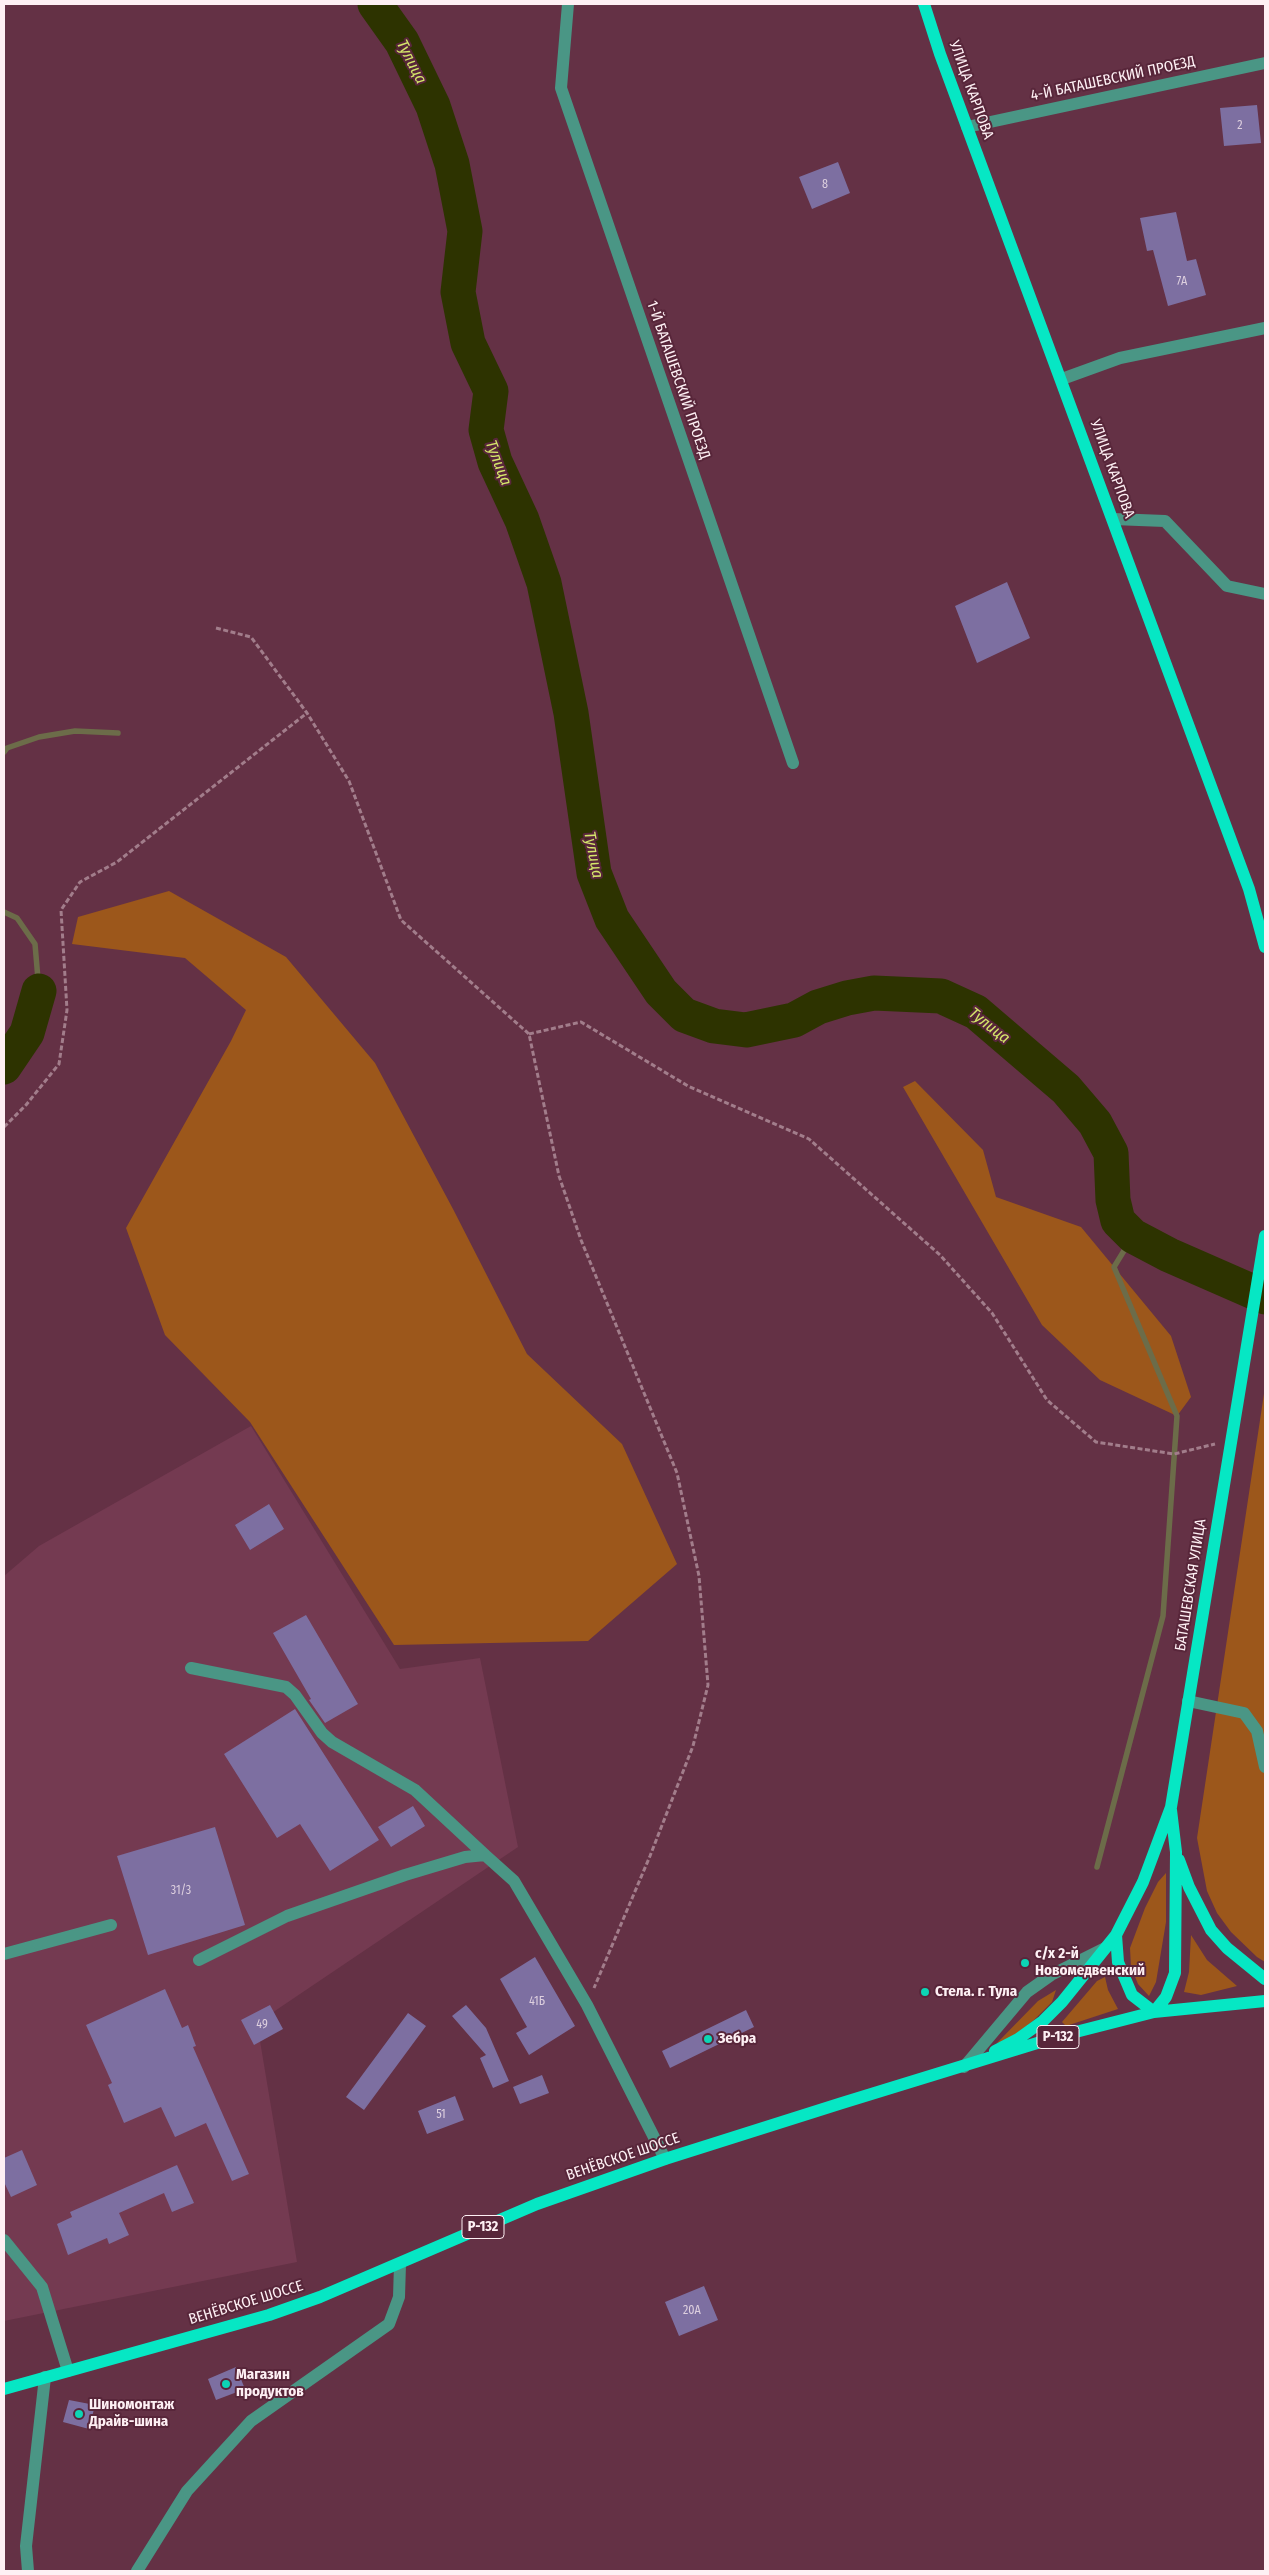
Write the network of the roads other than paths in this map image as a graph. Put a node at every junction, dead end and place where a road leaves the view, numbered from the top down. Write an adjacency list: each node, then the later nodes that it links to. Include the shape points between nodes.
1 (568, 4): 9 (street, 1-Й БАТАШЕВСКИЙ ПРОЕЗД, via 561,88)
2 (924, 4): 4 (main road, УЛИЦА КАРПОВА)
3 (1265, 63): 4 (street, 4-Й БАТАШЕВСКИЙ ПРОЕЗД)
4 (967, 127): 6 (main road, УЛИЦА КАРПОВА)
5 (1265, 328): 6 (street, via 1120,358)
6 (1062, 379): 7 (main road, УЛИЦА КАРПОВА)
7 (1113, 519): 8 (street, via 1165,521 1227,586); 10 (main road, УЛИЦА КАРПОВА, via 1249,890)
8 (1265, 594)
9 (793, 763)
10 (1265, 947)
11 (1265, 1236): 13 (main road, БАТАШЕВСКАЯ УЛИЦА)
12 (191, 1668): 17 (street, via 286,1687 322,1734 415,1790)
13 (1188, 1700): 14 (street, via 1244,1713 1257,1731); 15 (main road, БАТАШЕВСКАЯ УЛИЦА)
14 (1265, 1767)
15 (1171, 1807): 16 (main road); 19 (main road, via 1142,1882)
16 (1176, 1852): 23 (main road, via 1189,1887 1212,1930 1227,1948); 25 (main road, via 1175,1973 1166,1997)
17 (485, 1855): 22 (street, via 465,1857 405,1875 287,1916); 27 (street, via 514,1881 587,2005)
18 (111, 1925): 21 (street)
19 (1116, 1935): 20 (main road); 25 (main road, via 1118,1962 1132,1995)
20 (1106, 1948): 26 (main road, via 1043,2021 1018,2039); 26 (street, via 1050,1975 1028,1992)
21 (4, 1954)
22 (199, 1960)
23 (1265, 1979)
24 (1265, 2001): 25 (main road, ВЕНЁВСКОЕ ШОССЕ / Р-132)
25 (1154, 2012): 26 (main road, ВЕНЁВСКОЕ ШОССЕ / Р-132, via 1060,2036)
26 (964, 2067): 27 (main road, ВЕНЁВСКОЕ ШОССЕ / Р-132)
27 (665, 2159): 29 (main road, ВЕНЁВСКОЕ ШОССЕ / Р-132, via 537,2204)
28 (4, 2240): 30 (street, via 42,2287)
29 (400, 2264): 30 (main road, ВЕНЁВСКОЕ ШОССЕ / Р-132, via 269,2315); 34 (street, via 399,2297 389,2324 251,2421 187,2490)
30 (68, 2371): 31 (main road, ВЕНЁВСКОЕ ШОССЕ / Р-132)
31 (45, 2377): 32 (main road, ВЕНЁВСКОЕ ШОССЕ / Р-132); 33 (street, via 26,2546)
32 (4, 2389)
33 (28, 2571)
34 (137, 2571)

